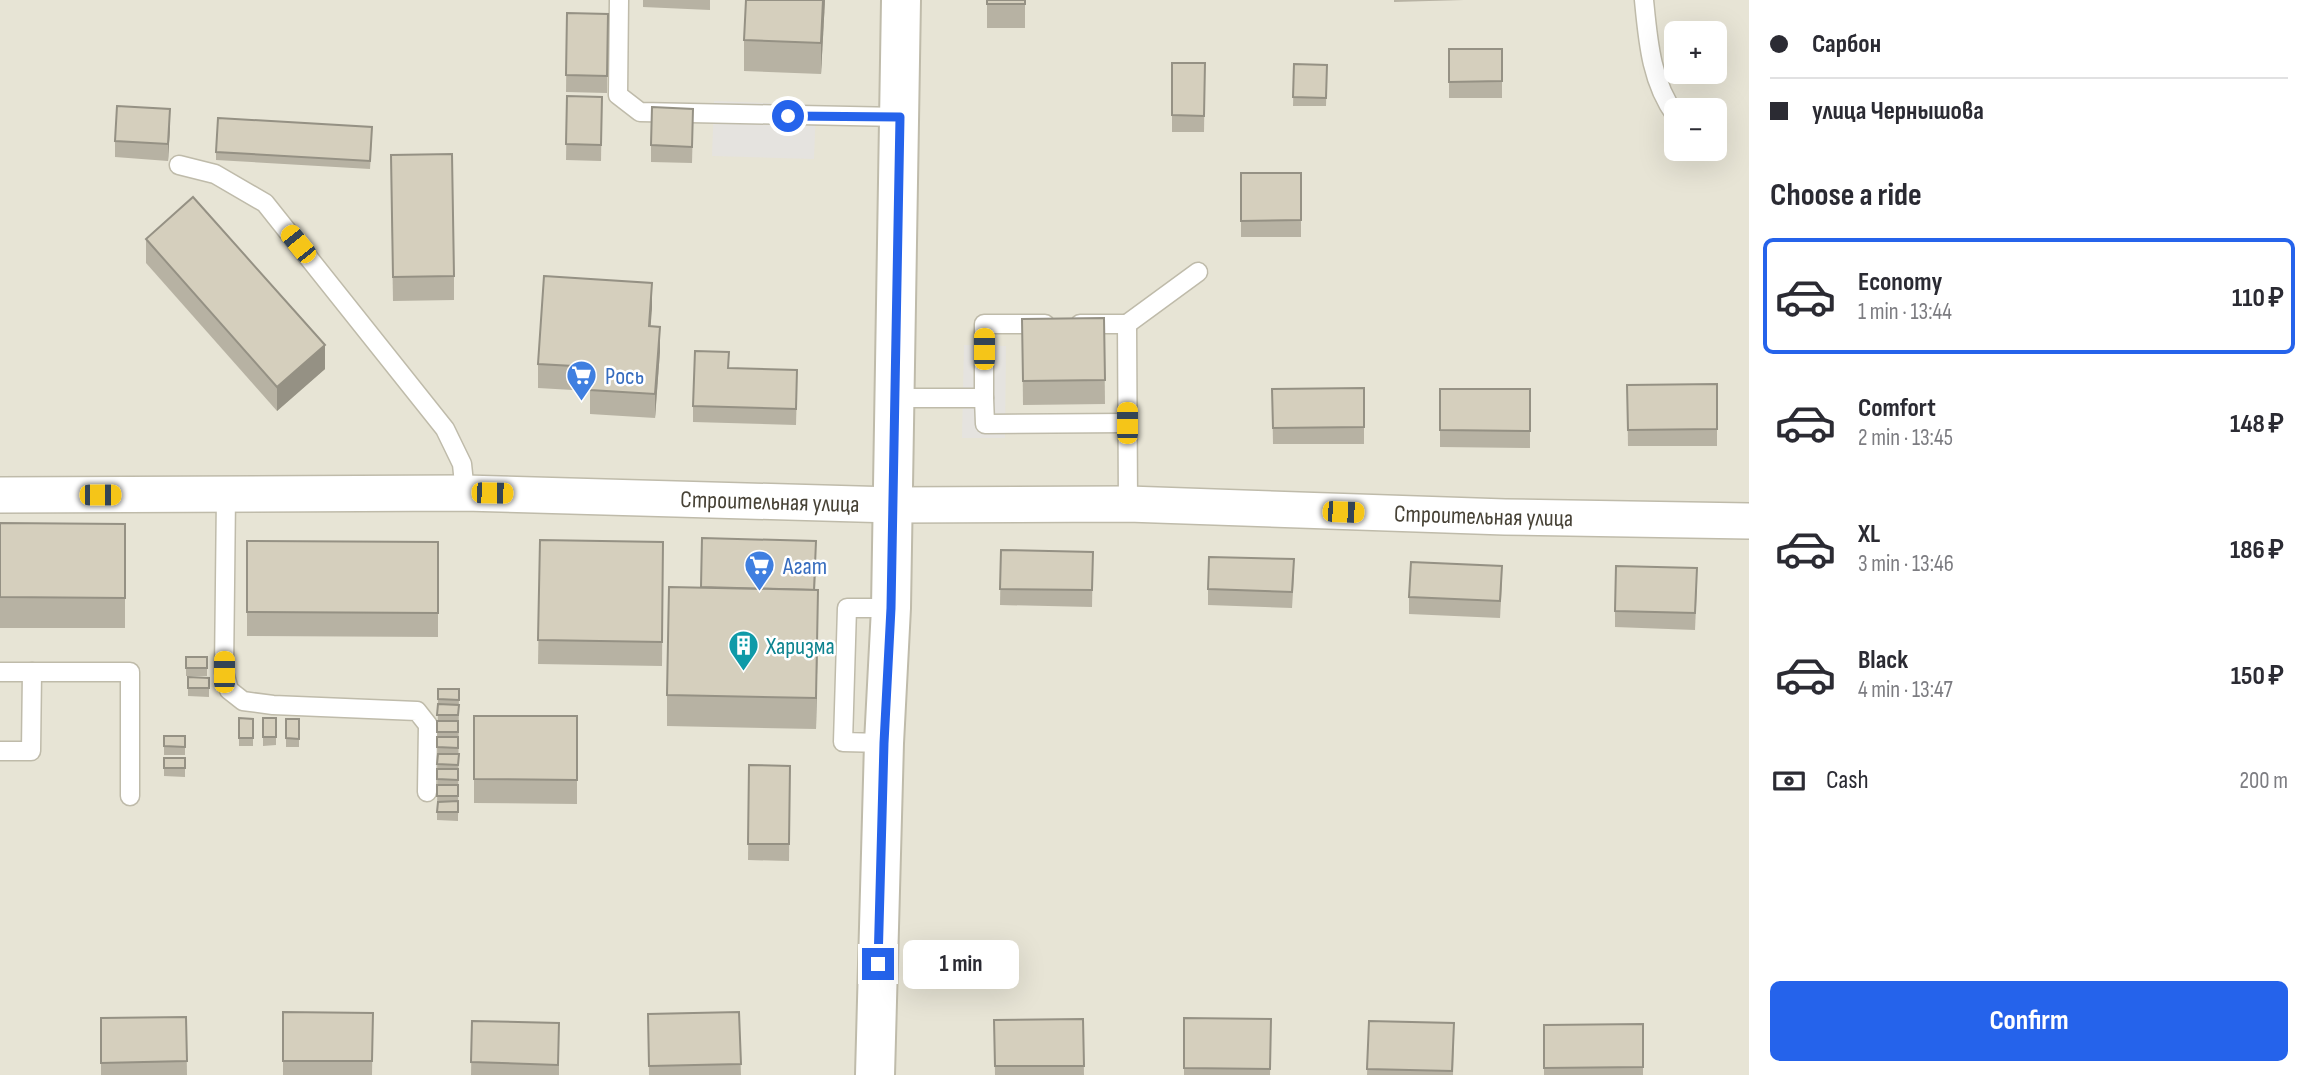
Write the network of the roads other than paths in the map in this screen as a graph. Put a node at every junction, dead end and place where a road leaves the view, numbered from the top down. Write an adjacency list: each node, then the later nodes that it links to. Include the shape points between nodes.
1 (620, 0): 5 (lane, via 618,95 640,112)
2 (901, 0): 5 (street)
3 (1644, 0): 4 (lane, via 1648,53)
4 (1665, 98)
5 (900, 117): 9 (street)
6 (179, 165): 12 (lane, via 215,174 265,203 446,429 461,464)
7 (1198, 272): 8 (lane)
8 (1127, 324): 10 (lane, via 984,324); 11 (lane)
9 (895, 398): 10 (lane); 16 (street)
10 (984, 398): 11 (lane, via 985,424)
11 (1127, 423): 15 (lane)
12 (465, 493): 14 (street, Строительная улица); 16 (street, Строительная улица)
13 (0, 495): 14 (street, Строительная улица)
14 (226, 495): 21 (lane, via 224,672 229,690 243,701 263,704 417,711 428,724)
15 (1128, 504): 16 (street, Строительная улица); 17 (street, Строительная улица)
16 (893, 505): 23 (street)
17 (1749, 521)
18 (0, 672): 19 (lane)
19 (32, 672): 20 (lane, via 31,751); 22 (lane, via 130,673)
20 (0, 751)
21 (427, 792)
22 (130, 796)
23 (875, 1075)

